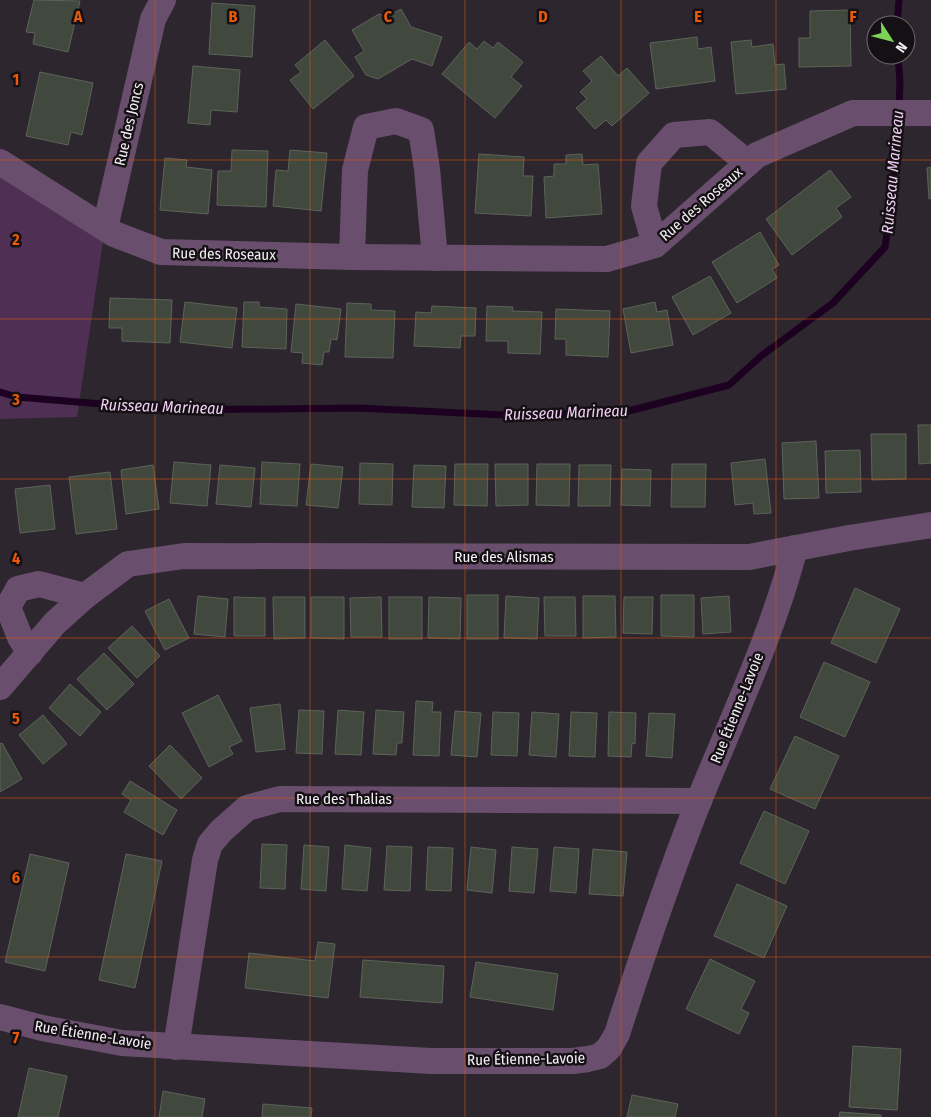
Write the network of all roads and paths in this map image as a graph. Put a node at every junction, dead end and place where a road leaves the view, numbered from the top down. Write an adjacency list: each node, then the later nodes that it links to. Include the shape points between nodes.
1 (152, 6): 5 (street, Rue des Joncs)
2 (931, 112): 4 (street, Rue des Roseaux, via 852,113 757,155)
3 (0, 162): 5 (street, Rue des Roseaux)
4 (748, 163): 6 (street, Rue des Roseaux); 6 (street, Rue des Roseaux, via 710,132 674,135 649,164 644,206)
5 (105, 228): 7 (street, Rue des Roseaux, via 161,252)
6 (655, 245): 8 (street, Rue des Roseaux, via 607,259)
7 (352, 257): 8 (street, Rue des Roseaux); 8 (street, via 355,170 366,127 396,121 421,130)
8 (436, 258)
9 (931, 525): 10 (street, Rue des Alismas)
10 (795, 548): 11 (street, Rue des Alismas, via 749,557 184,556 128,564); 14 (street, Rue Étienne-Lavoie, via 785,587)
11 (85, 596): 12 (street, Rue des Alismas, via 55,623); 12 (street, via 39,584 18,589 8,607)
12 (30, 653): 13 (street, Rue des Alismas)
13 (0, 687)
14 (699, 802): 16 (street, Rue Étienne-Lavoie, via 652,924 617,1034 600,1056 573,1061 431,1061); 16 (street, Rue des Thalias, via 280,799 247,808 210,844 205,860)
15 (0, 1017): 16 (street, Rue Étienne-Lavoie, via 122,1043)
16 (176, 1047)

